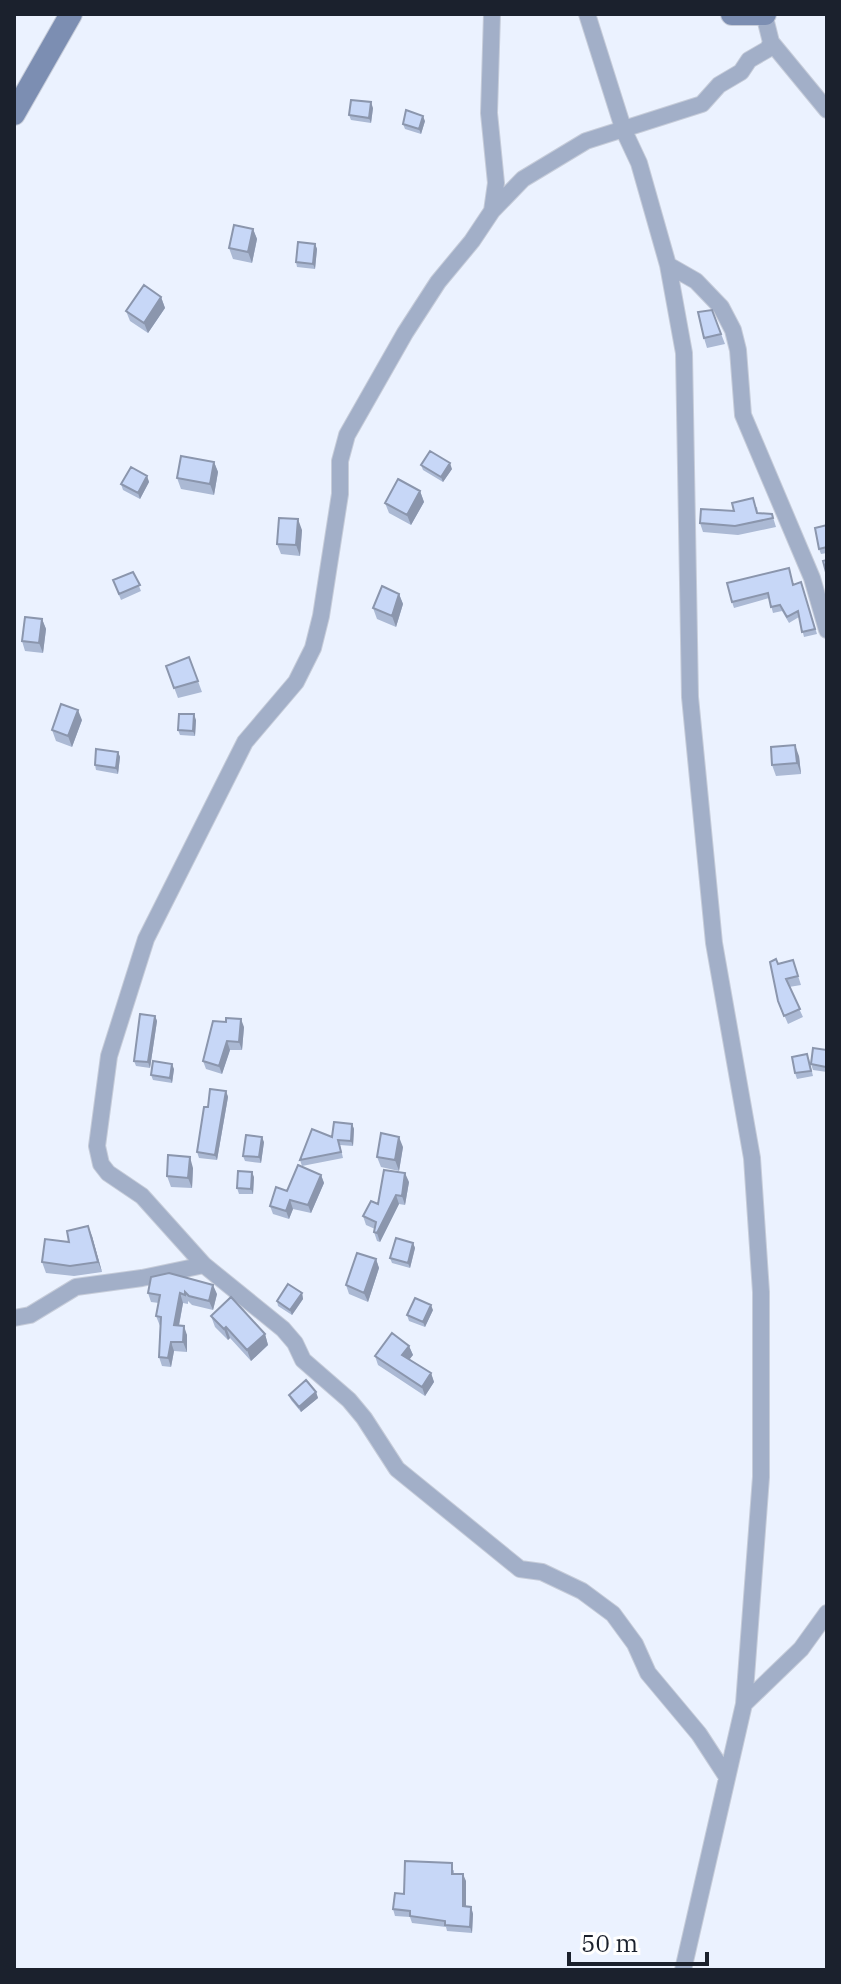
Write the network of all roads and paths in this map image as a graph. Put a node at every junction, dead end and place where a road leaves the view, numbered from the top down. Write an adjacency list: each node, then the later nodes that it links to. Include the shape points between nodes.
1 (71, 14): 8 (main road)
2 (492, 14): 10 (street)
3 (587, 14): 9 (street)
4 (732, 14): 5 (main road)
5 (765, 14): 6 (street)
6 (771, 42): 7 (street); 9 (street, via 702,104)
7 (827, 110)
8 (14, 114)
9 (624, 131): 10 (street, via 586,141 559,156 523,179); 11 (street, via 639,163)
10 (492, 211): 13 (street, via 421,308 347,435 313,648 296,682 245,742 146,939 109,1056 97,1146 101,1164 142,1196)
11 (668, 265): 12 (street, via 696,281 721,307 733,330 743,415 812,578); 16 (street, via 687,399 690,697 714,943 752,1158 761,1292 761,1477)
12 (827, 630)
13 (204, 1265): 14 (street, via 76,1287 30,1315); 17 (street, via 283,1329 303,1360 364,1418 397,1469 520,1569 542,1572 582,1591 613,1614 648,1673)
14 (14, 1318)
15 (827, 1613): 16 (street, via 801,1649)
16 (744, 1704): 17 (street)
17 (727, 1777): 18 (street)
18 (683, 1970)

